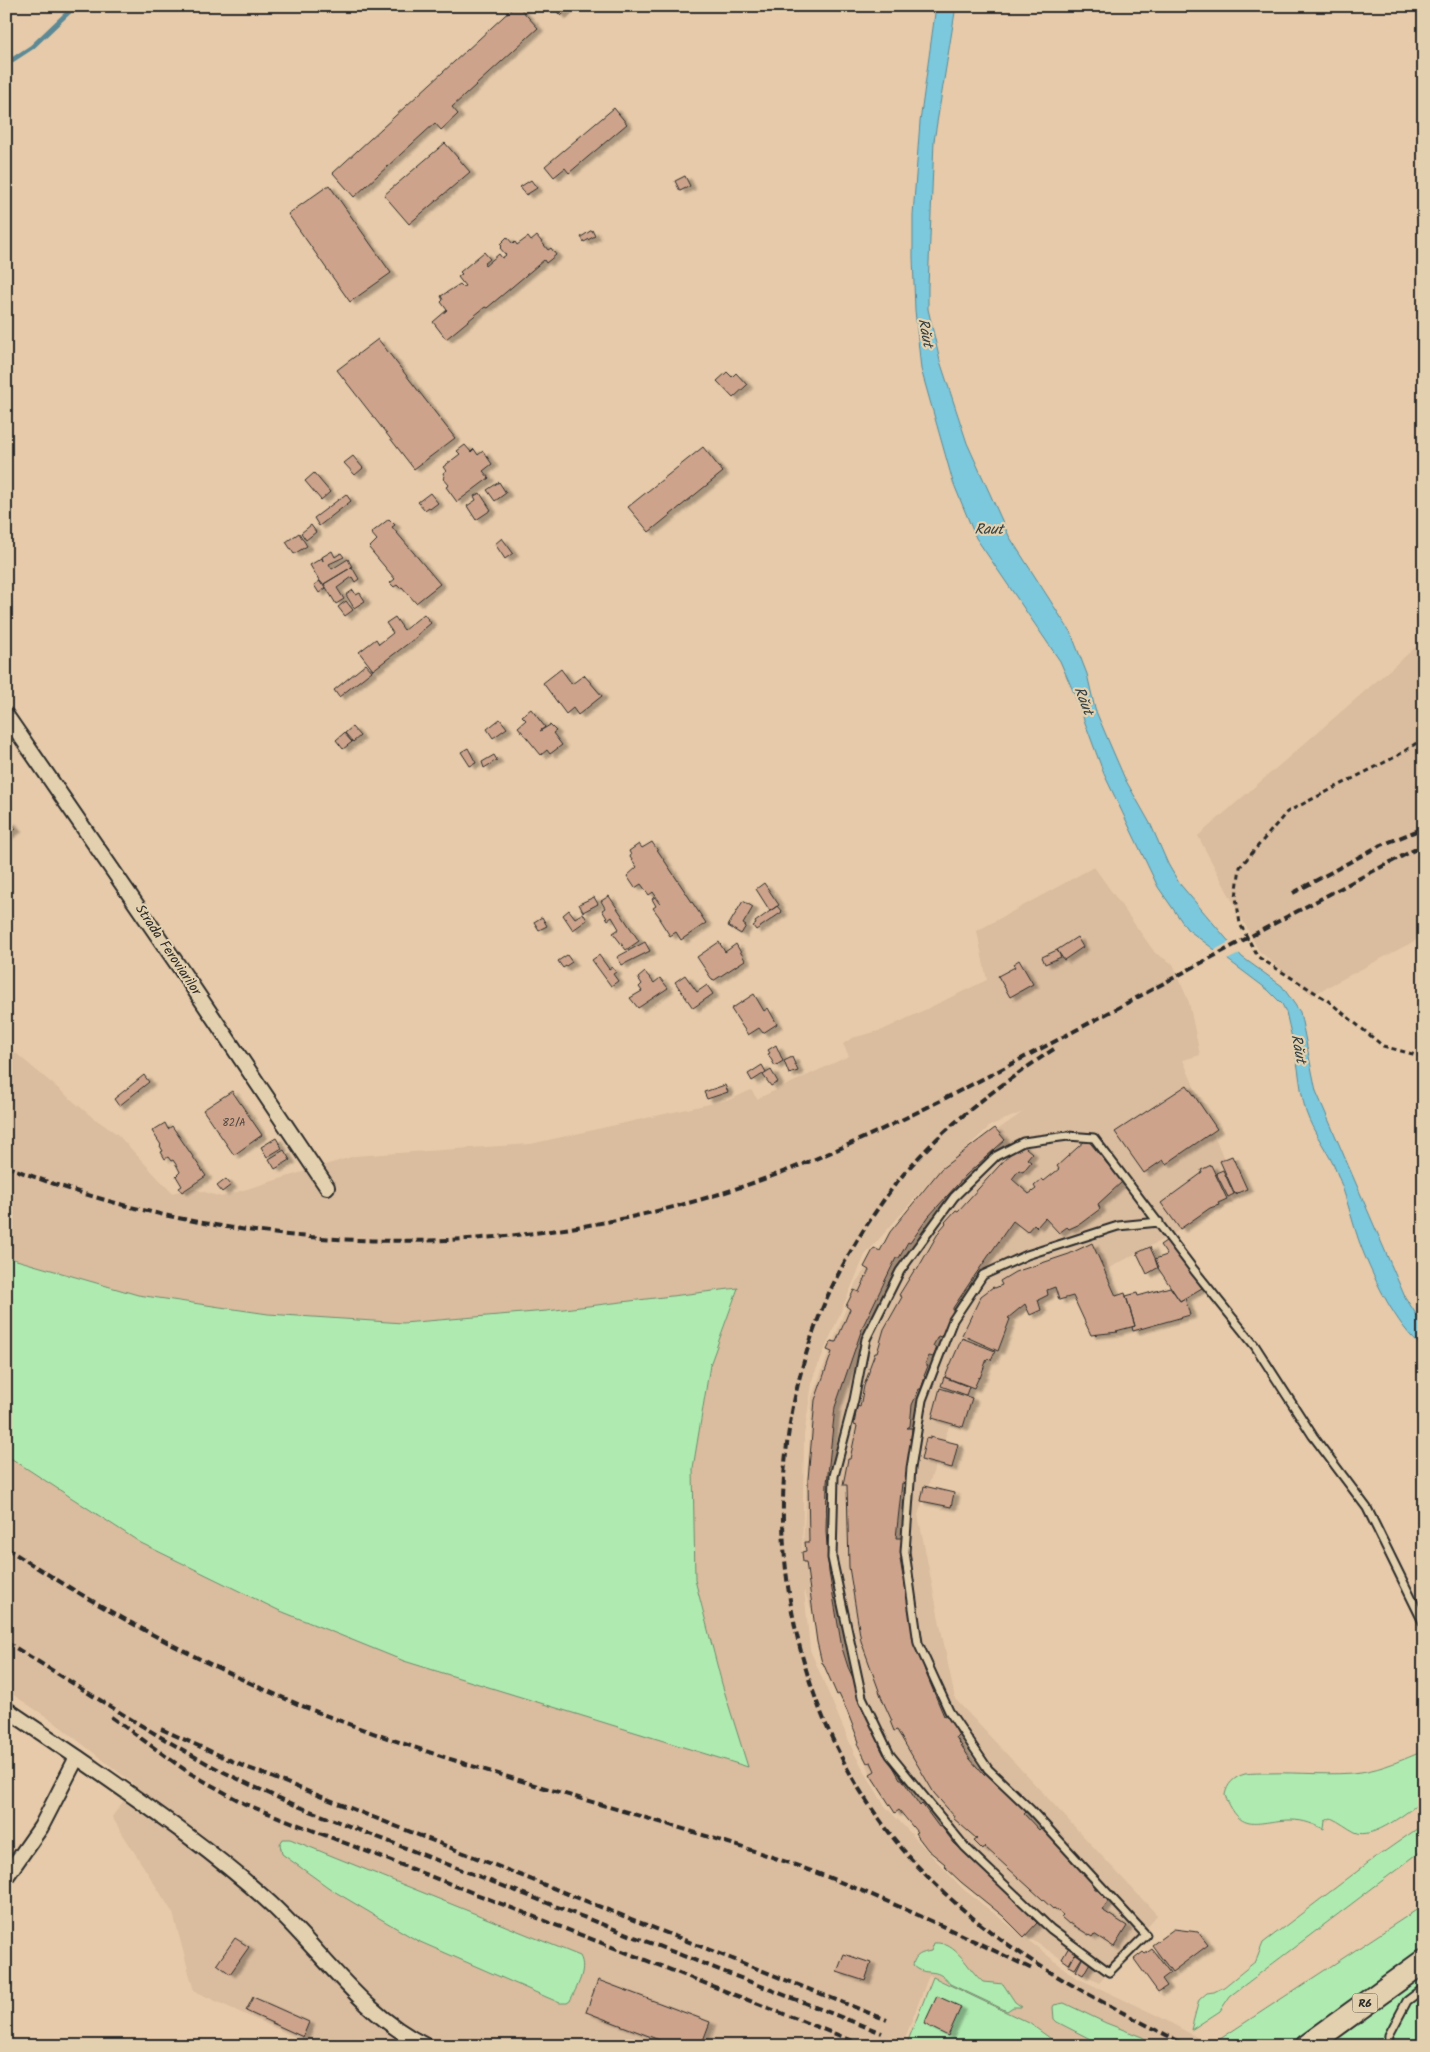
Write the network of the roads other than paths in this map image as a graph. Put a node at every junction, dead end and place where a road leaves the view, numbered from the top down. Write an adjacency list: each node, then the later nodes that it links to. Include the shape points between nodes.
1 (6, 715): 2 (street, Strada Feroviarilor)
2 (327, 1187)
3 (1159, 1222): 3 (lane, via 1118,1226 1027,1255 983,1275 953,1320 922,1400 911,1468 905,1552 918,1644 949,1711 988,1769 1031,1810 1146,1935 1109,1972 1051,1929 965,1847 890,1755 862,1697 832,1558 834,1476 866,1339 900,1271 954,1197 996,1156 1023,1142 1068,1136 1094,1138); 4 (lane, via 1255,1346 1313,1436 1368,1508)
4 (1424, 1624)
5 (6, 1709): 6 (street)
6 (77, 1756): 7 (street, via 41,1827); 10 (street, via 254,1889 384,2020)
7 (6, 1877)
8 (1424, 1960): 11 (highway, R6)
9 (1424, 1988): 12 (lane, via 1407,2001 1389,2035)
10 (426, 2046)
11 (1308, 2046)
12 (1388, 2046)

